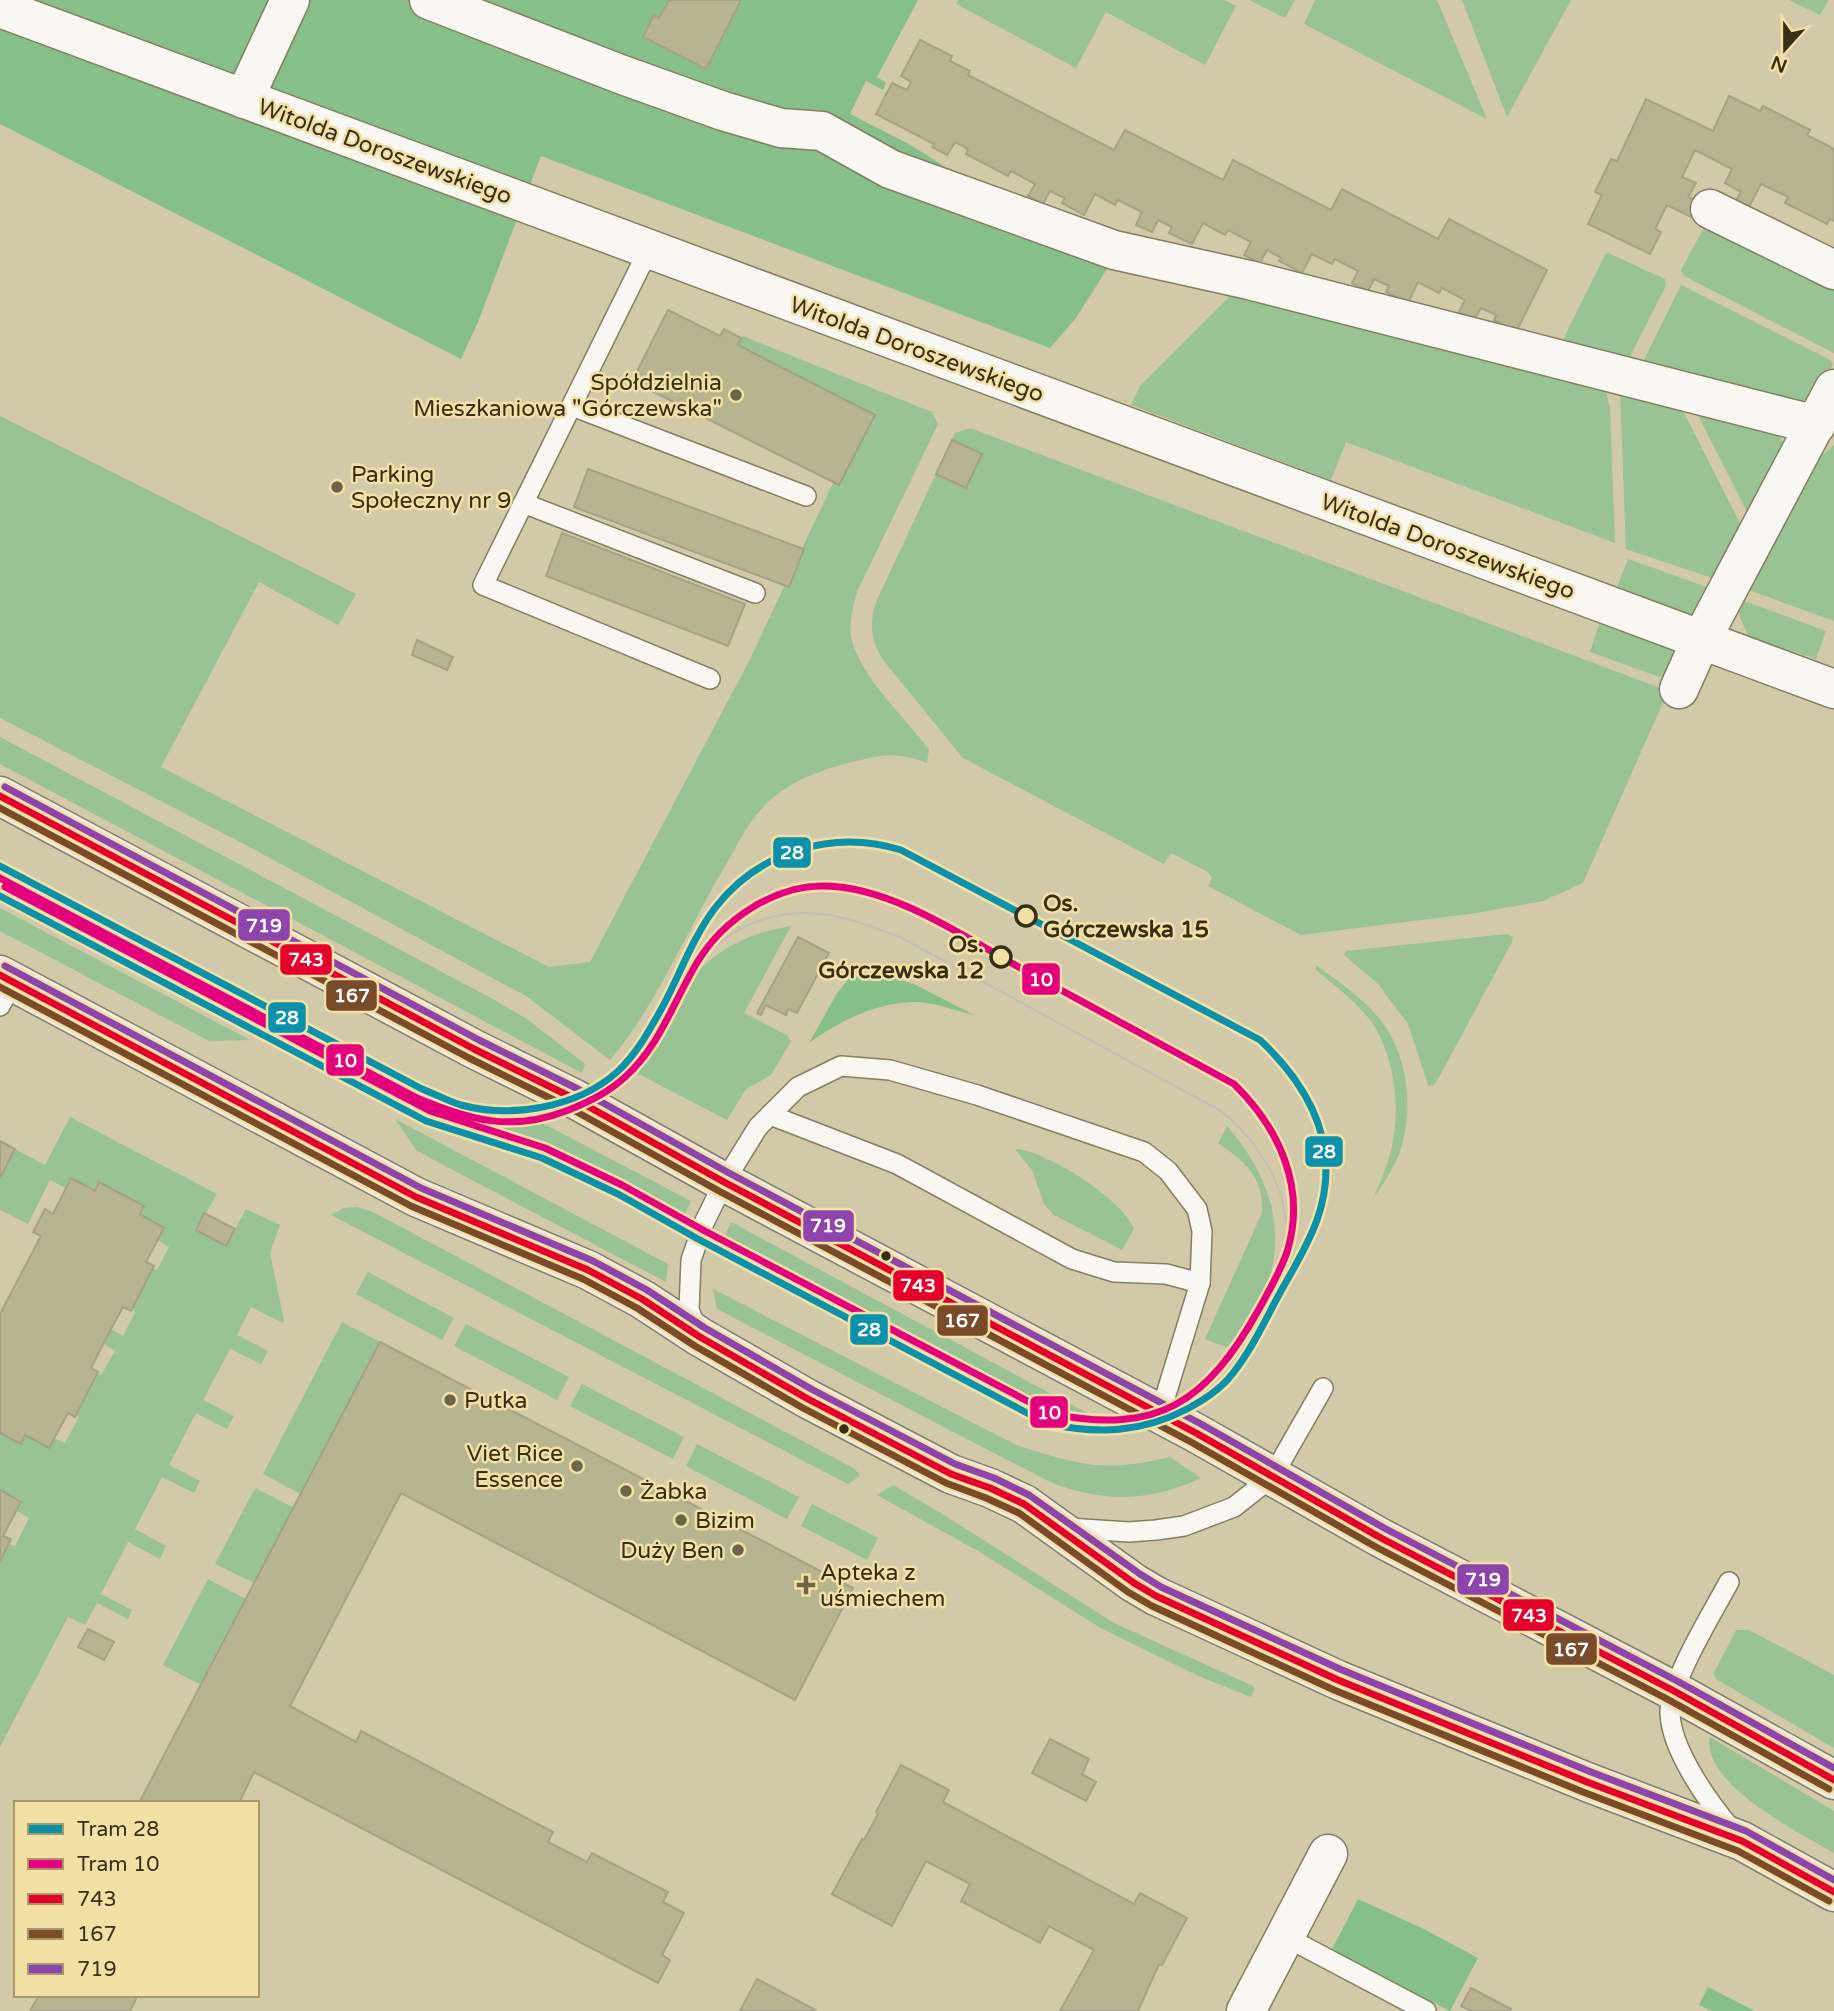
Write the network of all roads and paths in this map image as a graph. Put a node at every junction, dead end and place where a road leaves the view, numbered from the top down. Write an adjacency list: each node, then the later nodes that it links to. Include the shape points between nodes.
1 (290, 0): 4 (street)
2 (429, 0): 10 (street, via 723,111 781,128 822,131 890,169 1114,250 1249,280)
3 (0, 8): 4 (street, Witolda Doroszewskiego)
4 (244, 99): 6 (street, Witolda Doroszewskiego)
5 (1710, 209): 7 (street)
6 (649, 249): 9 (lane); 14 (street, Witolda Doroszewskiego)
7 (1834, 270)
8 (1834, 389): 10 (street)
9 (572, 406): 11 (lane); 12 (lane)
10 (1816, 425): 14 (street)
11 (806, 496)
12 (523, 503): 13 (lane); 15 (lane, via 483,585)
13 (755, 593)
14 (1701, 640): 16 (street); 17 (street, Witolda Doroszewskiego)
15 (710, 679)
16 (1679, 689)
17 (1834, 689)
18 (0, 796): 21 (main road)
19 (4, 988): 23 (main road, via 416,1197 588,1270)
20 (770, 1115): 21 (lane); 22 (lane, via 897,1164 1072,1259 1114,1272 1166,1274); 22 (lane, via 799,1087 841,1066 890,1070 1144,1152 1168,1171 1197,1209 1202,1231)
21 (724, 1182): 23 (lane, via 691,1260 689,1310); 25 (main road)
22 (1200, 1283): 25 (lane)
23 (700, 1337): 27 (main road, via 951,1474 1024,1504)
24 (1323, 1388): 26 (lane)
25 (1160, 1413): 26 (main road)
26 (1272, 1477): 27 (lane, via 1234,1507 1184,1526 1129,1532); 29 (main road)
27 (1056, 1526): 31 (main road, via 1134,1583 1235,1634 1587,1782)
28 (1729, 1582): 29 (lane)
29 (1674, 1691): 30 (main road); 31 (lane, via 1671,1726 1679,1746 1721,1817)
30 (1834, 1780)
31 (1742, 1841): 33 (main road)
32 (1328, 1854): 34 (street)
33 (1834, 1892)
34 (1286, 1937): 35 (street); 36 (lane)
35 (1246, 2011)
36 (1426, 2011)

